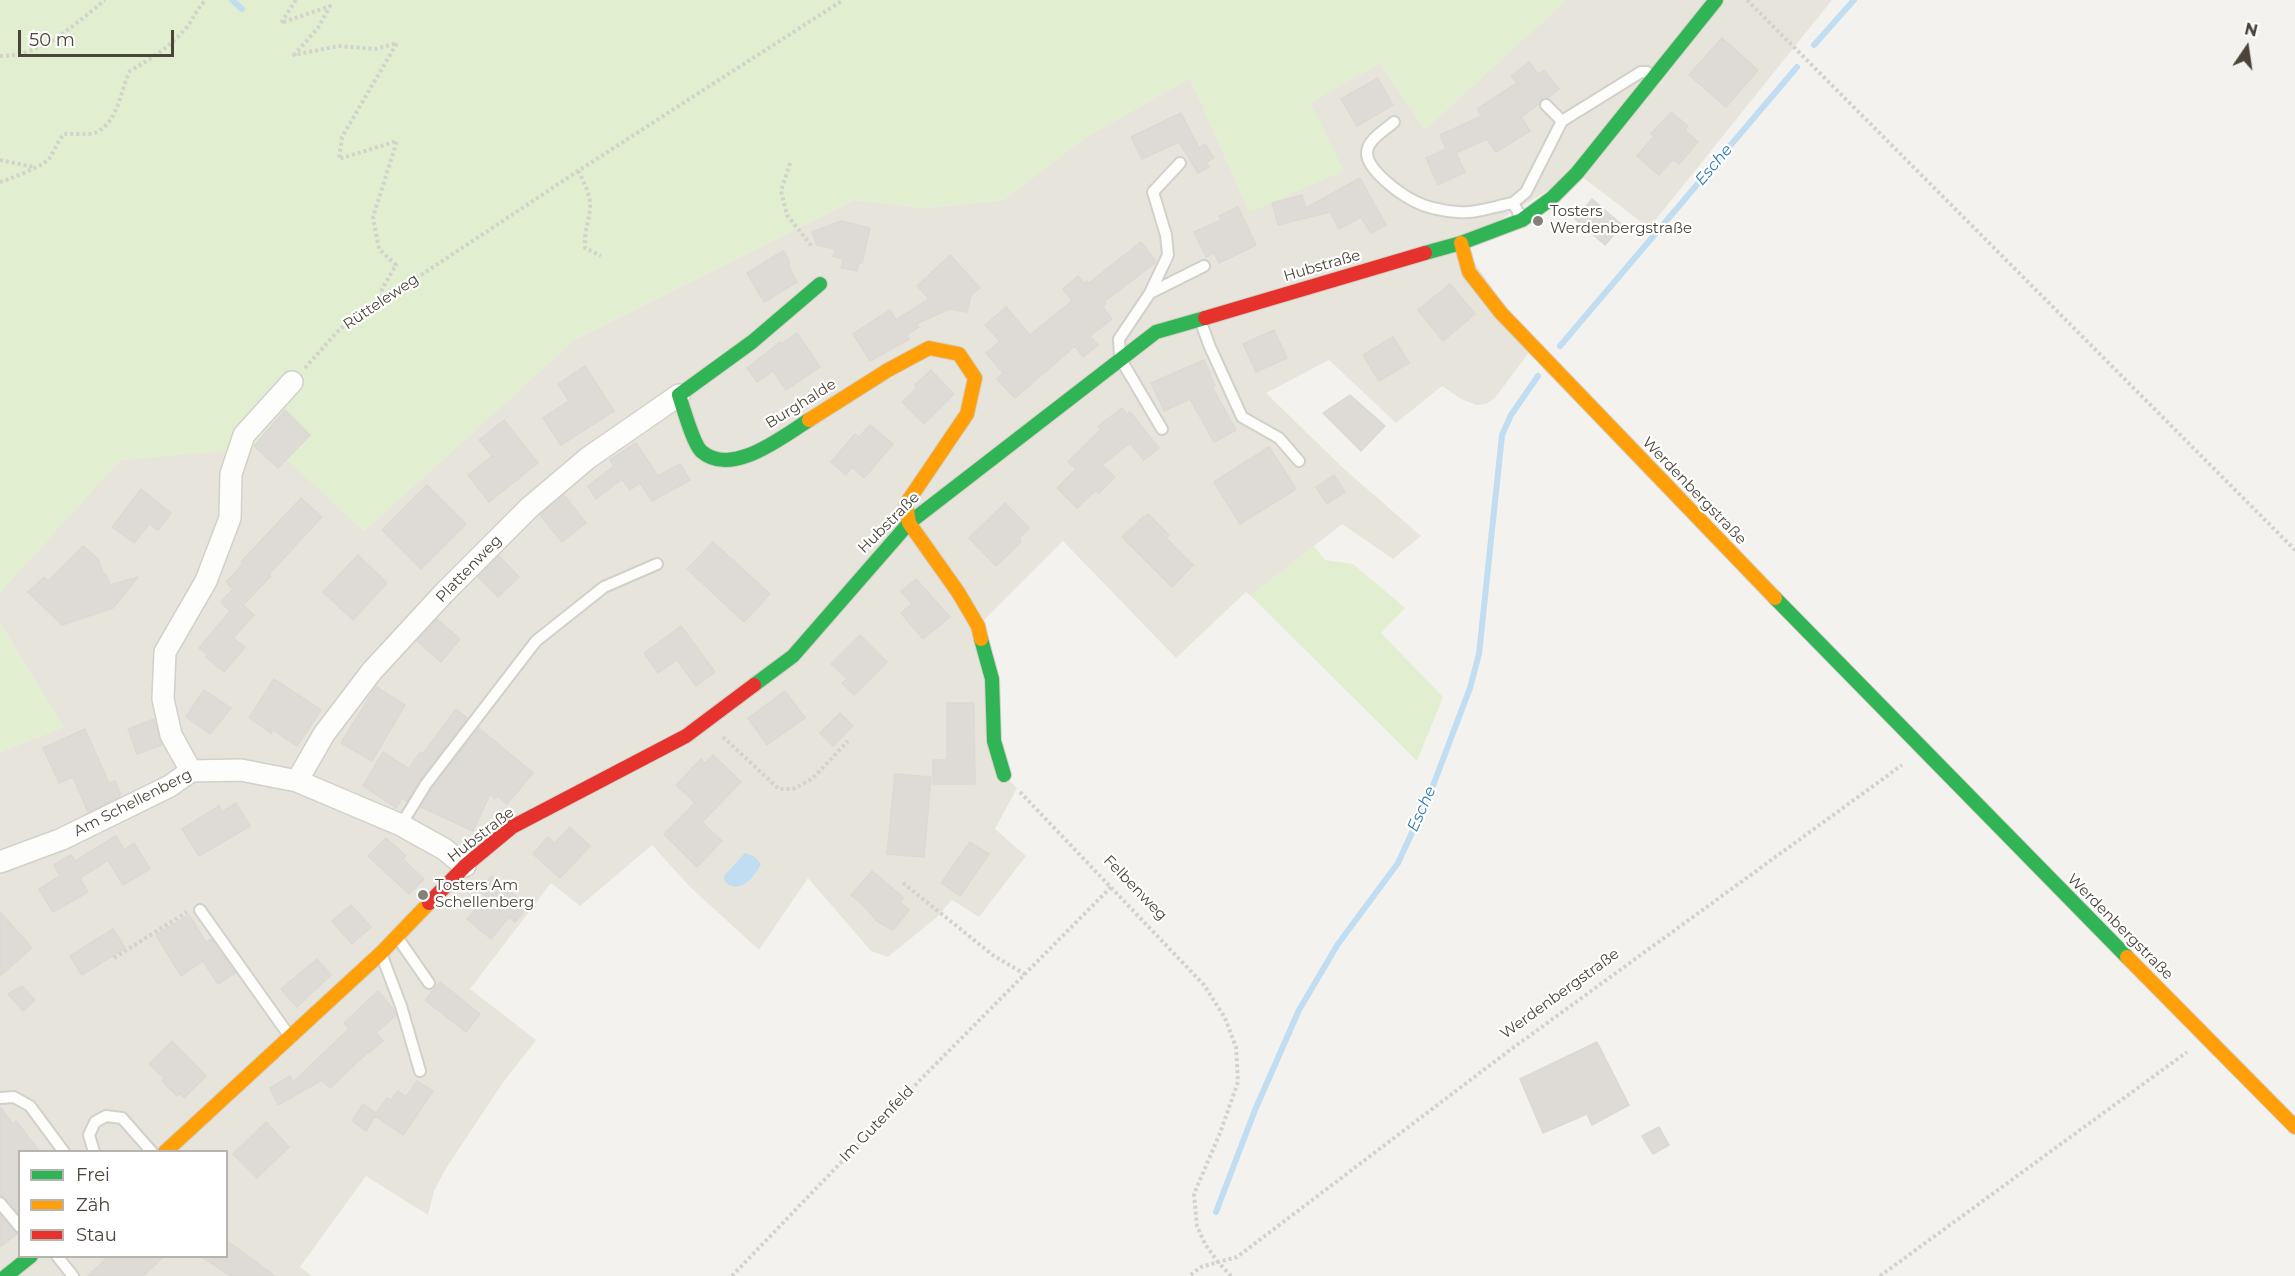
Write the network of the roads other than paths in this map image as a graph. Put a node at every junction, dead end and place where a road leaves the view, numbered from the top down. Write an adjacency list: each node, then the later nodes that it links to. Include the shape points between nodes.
1 (1716, 0): 2 (street, Hubstraße)
2 (1659, 71): 4 (lane, via 1641,72); 8 (street, Hubstraße, via 1577,173)
3 (1546, 105): 4 (lane)
4 (1562, 121): 7 (lane, via 1526,192)
5 (1394, 122): 7 (lane, via 1370,144 1367,153 1370,163 1387,183 1414,201 1462,213)
6 (1180, 163): 12 (lane, via 1153,192 1168,255)
7 (1513, 203): 8 (lane)
8 (1522, 220): 9 (street, Hubstraße)
9 (1461, 243): 13 (street, Hubstraße); 34 (street, Werdenbergstraße, via 1469,272 1501,313 1922,750)
10 (1204, 266): 12 (lane)
11 (820, 284): 16 (street, via 781,320)
12 (1150, 293): 14 (lane, via 1119,339)
13 (1200, 319): 14 (street, Hubstraße, via 1156,333); 18 (lane, via 1242,417 1279,438)
14 (1120, 358): 17 (lane); 19 (street, Hubstraße)
15 (292, 382): 21 (street, via 244,435 231,474 230,518 206,581 165,652 163,699 171,735)
16 (679, 394): 19 (street, Burghalde, via 700,450 719,461 742,459 929,348 959,354 975,378 967,414 906,504); 23 (street, Plattenweg, via 546,493 444,593 372,671 324,734)
17 (1162, 429)
18 (1299, 461)
19 (909, 523): 22 (street, via 978,626 992,679 994,741); 26 (street, Hubstraße, via 793,656 686,736 512,827)
20 (657, 564): 24 (lane, via 604,587 536,641 426,784)
21 (191, 771): 23 (street, Am Schellenberg, via 241,770); 25 (street, Am Schellenberg, via 170,786 62,839)
22 (1004, 775)
23 (297, 781): 24 (street, Am Schellenberg)
24 (401, 825): 26 (street, Am Schellenberg)
25 (0, 862)
26 (465, 866): 28 (street, Hubstraße)
27 (200, 910): 31 (lane)
28 (397, 937): 29 (street, Hubstraße); 30 (lane)
29 (381, 953): 31 (street, Hubstraße); 32 (lane)
30 (429, 983)
31 (290, 1036): 38 (street, Hubstraße)
32 (420, 1071)
33 (0, 1098): 35 (lane, via 14,1097 30,1106)
34 (2295, 1126)
35 (63, 1150)
36 (93, 1150): 37 (lane, via 89,1135 95,1122 106,1116 122,1118)
37 (150, 1150)
38 (167, 1150)
39 (0, 1203): 40 (lane)
40 (18, 1225)
41 (30, 1258): 43 (street)
42 (58, 1258): 44 (lane)
43 (8, 1275)
44 (74, 1276)

